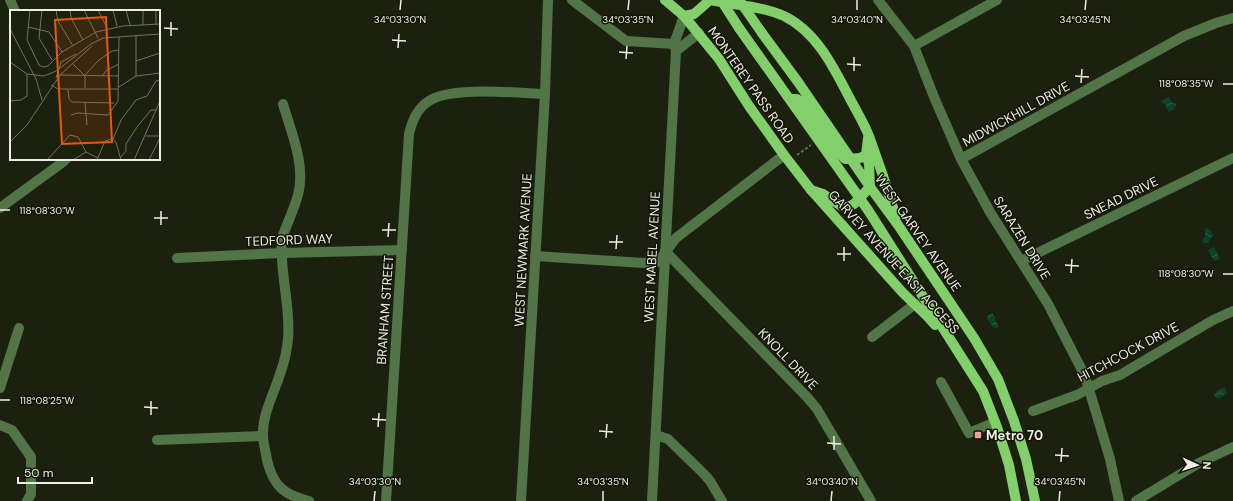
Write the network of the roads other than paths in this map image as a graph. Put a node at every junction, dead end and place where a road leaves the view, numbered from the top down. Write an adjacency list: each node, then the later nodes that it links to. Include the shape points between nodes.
1 (10, 0): 10 (street)
2 (548, 0): 16 (street, WEST NEWMARK AVENUE)
3 (572, 0): 15 (street, via 626,41)
4 (664, 0): 11 (main road, MONTEREY PASS ROAD)
5 (710, 0): 11 (main road, via 694,14); 19 (main road, via 768,10 797,24 814,39 829,59)
6 (721, 0): 17 (main road, bridge)
7 (739, 0): 23 (main road, WEST GARVEY AVENUE, bridge)
8 (878, 0): 14 (street, SARAZEN DRIVE)
9 (997, 0): 14 (street)
10 (15, 10)
11 (684, 16): 13 (main road, MONTEREY PASS ROAD); 15 (street, WEST MABEL AVENUE)
12 (1233, 18): 24 (street, MIDWICKHILL DRIVE, via 1184,36)
13 (699, 33): 15 (street); 20 (main road, MONTEREY PASS ROAD)
14 (914, 46): 24 (street, SARAZEN DRIVE)
15 (675, 48): 32 (street, WEST MABEL AVENUE)
16 (545, 94): 31 (street, BRANHAM STREET, via 467,91 443,95 422,106 416,114 409,134); 34 (street, WEST NEWMARK AVENUE)
17 (791, 100): 23 (main road, via 797,99 802,102 837,151 845,159); 28 (main road)
18 (283, 104): 33 (street, via 298,155 300,175 298,194 282,238)
19 (868, 134): 21 (main road); 30 (main road)
20 (784, 154): 27 (main road, MONTEREY PASS ROAD); 32 (street, via 676,238)
21 (866, 155): 23 (main road); 26 (main road)
22 (1233, 158): 36 (street, SNEAD DRIVE)
23 (850, 159): 26 (main road, WEST GARVEY AVENUE)
24 (961, 159): 36 (street, SARAZEN DRIVE)
25 (65, 160): 29 (street)
26 (870, 188): 28 (main road); 30 (main road, WEST GARVEY AVENUE)
27 (812, 190): 28 (main road, via 843,207 854,204); 37 (main road, GARVEY AVENUE EAST ACCESS, via 903,294)
28 (859, 198): 41 (main road)
29 (0, 208)
30 (898, 225): 46 (main road, WEST GARVEY AVENUE, via 978,345 998,380)
31 (402, 250): 33 (street, TEDFORD WAY); 55 (street, BRANHAM STREET)
32 (665, 251): 34 (street, via 658,262 654,263); 49 (street, WEST MABEL AVENUE); 59 (street, KNOLL DRIVE, via 817,409)
33 (281, 253): 35 (street, TEDFORD WAY); 50 (street, via 288,305 288,338 281,374 267,410)
34 (535, 256): 56 (street, WEST NEWMARK AVENUE)
35 (177, 258)
36 (1021, 261): 44 (street, SARAZEN DRIVE, via 1070,344)
37 (915, 304): 40 (street); 41 (main road, GARVEY AVENUE EAST ACCESS)
38 (1233, 311): 44 (street, HITCHCOCK DRIVE, via 1213,320 1120,375)
39 (19, 328): 43 (street)
40 (872, 337)
41 (957, 350): 48 (main road, via 983,391)
42 (941, 382): 48 (street, via 969,433)
43 (0, 388)
44 (1089, 388): 45 (street, HITCHCOCK DRIVE); 62 (street, SARAZEN DRIVE, via 1110,459)
45 (1033, 411)
46 (1014, 421): 48 (main road); 61 (main road, WEST GARVEY AVENUE)
47 (0, 425): 53 (street, via 12,430 31,457 31,494)
48 (996, 425): 60 (main road, via 1009,465)
49 (656, 435): 57 (street, WEST MABEL AVENUE); 58 (street, via 668,439 704,474)
50 (263, 436): 51 (street); 54 (street, via 270,472 278,486 294,497)
51 (157, 440)
52 (1233, 447): 63 (street, via 1199,463)
53 (27, 501)
54 (310, 501)
55 (386, 501)
56 (521, 501)
57 (652, 501)
58 (722, 501)
59 (871, 501)
60 (1016, 501)
61 (1035, 501)
62 (1118, 501)
63 (1136, 501)

